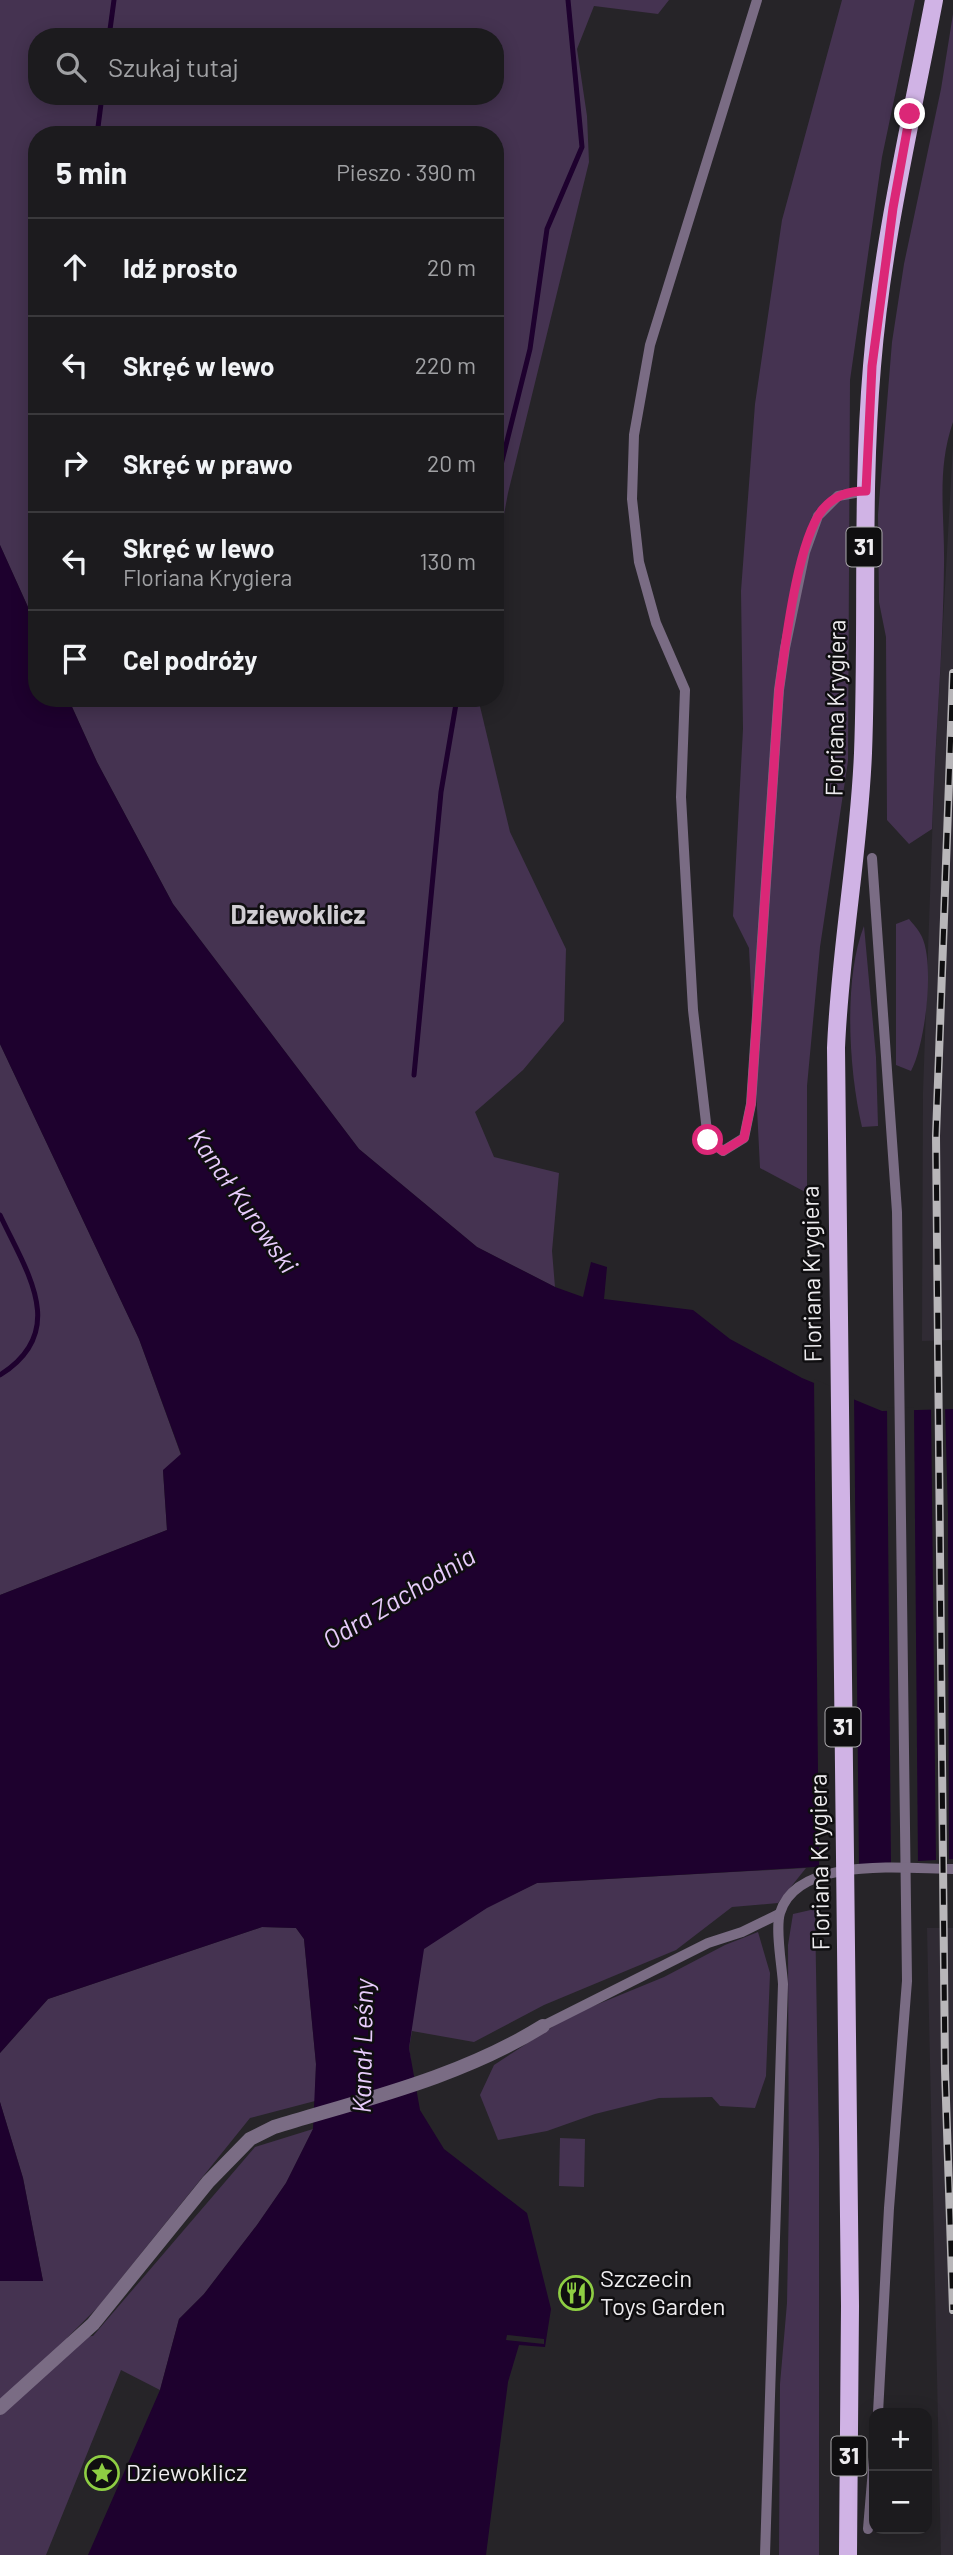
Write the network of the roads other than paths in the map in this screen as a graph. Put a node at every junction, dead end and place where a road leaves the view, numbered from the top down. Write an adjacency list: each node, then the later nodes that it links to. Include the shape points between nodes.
1 (757, 0): 3 (lane, via 650,345 634,435 632,499 639,562 656,623 685,690 681,797 693,1010 708,1140 723,1151 744,1138 751,1104 779,690 795,598 818,516 838,496)
2 (933, 0): 3 (main road, Floriana Krygiera / 31, via 882,281 872,366)
3 (866, 491): 13 (main road, Floriana Krygiera / 31, via 863,753 838,988 834,1097)
4 (872, 858): 9 (lane, via 897,1212 906,1928 905,2022)
5 (953, 1869): 6 (lane, via 830,1871 789,1895)
6 (779, 1914): 7 (lane, via 708,1943); 12 (lane, via 783,1984)
7 (543, 2026): 8 (street, via 499,2052 443,2075 274,2127 250,2139 208,2182 93,2324)
8 (0, 2408)
9 (878, 2408)
10 (873, 2471): 11 (lane)
11 (868, 2529)
12 (765, 2555)
13 (848, 2555)

